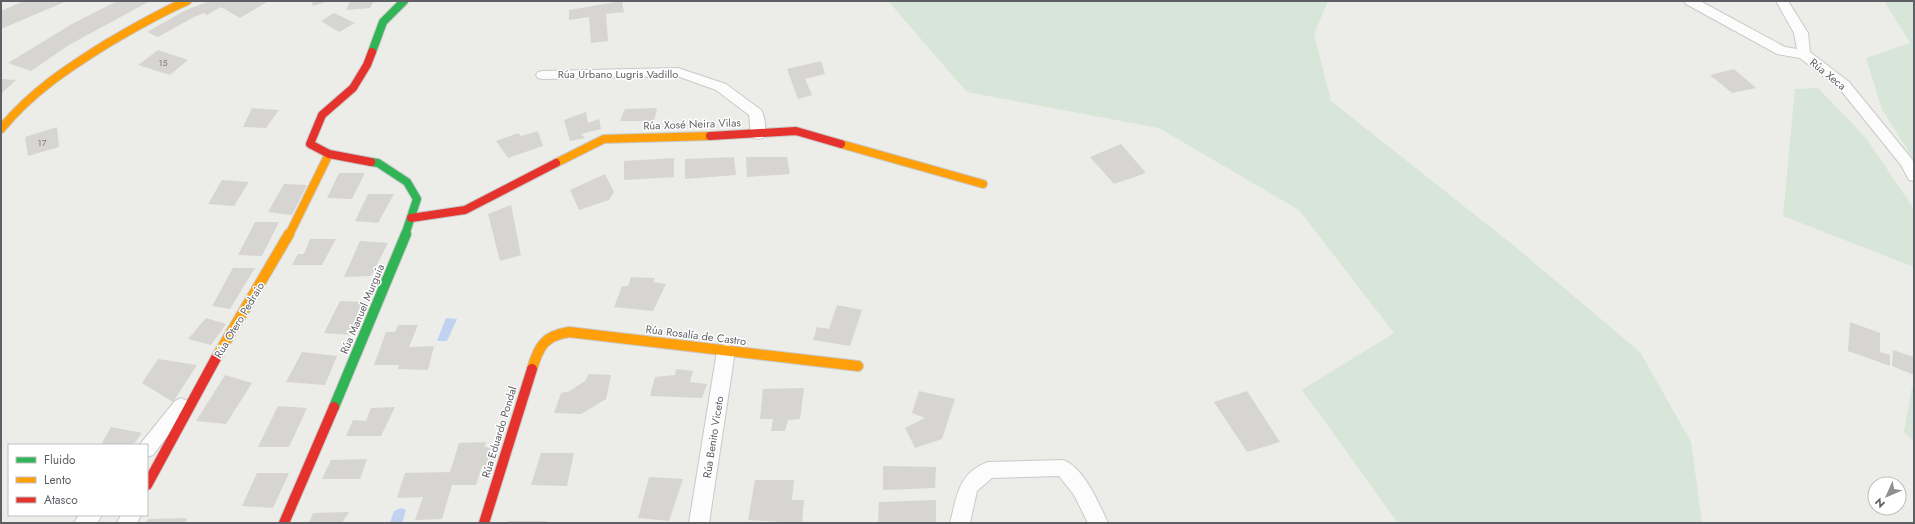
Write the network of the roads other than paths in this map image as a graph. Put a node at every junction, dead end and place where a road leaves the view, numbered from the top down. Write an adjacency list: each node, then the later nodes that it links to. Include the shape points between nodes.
1 (187, 1): 7 (main road, via 152,16 45,84 8,117)
2 (404, 1): 9 (main road, Rúa Manuel Murguía, via 383,22 367,65 353,88 322,115 310,144)
3 (1690, 1): 5 (street, Rúa Xeca, via 1782,51)
4 (1782, 1): 5 (street, via 1802,33)
5 (1804, 54): 10 (street, Rúa Xeca, via 1844,85 1906,162)
6 (543, 75): 8 (street, Rúa Urbano Lugris Vadillo, via 678,72 722,87 756,113)
7 (1, 130)
8 (758, 134): 11 (main road, Rúa Xosé Neira Vilas, via 796,131); 12 (main road, Rúa Xosé Neira Vilas, via 604,139 465,210)
9 (329, 154): 12 (main road, Rúa Manuel Murguía, via 378,163 407,182 417,199); 16 (main road, Rúa Otero Pedraio, via 292,230)
10 (1914, 176)
11 (983, 184)
12 (411, 218): 19 (main road, Rúa Manuel Murguía, via 401,249)
13 (538, 348): 14 (main road, Rúa Rosalía de Castro, via 546,338 557,333 569,332); 20 (main road, Rúa Eduardo Pondal)
14 (726, 351): 15 (main road, Rúa Rosalía de Castro); 21 (street, Rúa Benito Viceto)
15 (858, 366)
16 (208, 372): 17 (street); 18 (main road, Rúa Otero Pedraio)
17 (148, 448)
18 (148, 483)
19 (284, 523)
20 (484, 523)
21 (699, 523)
22 (960, 523): 23 (street, via 969,486 988,470 1064,468 1081,489)
23 (1098, 523)

